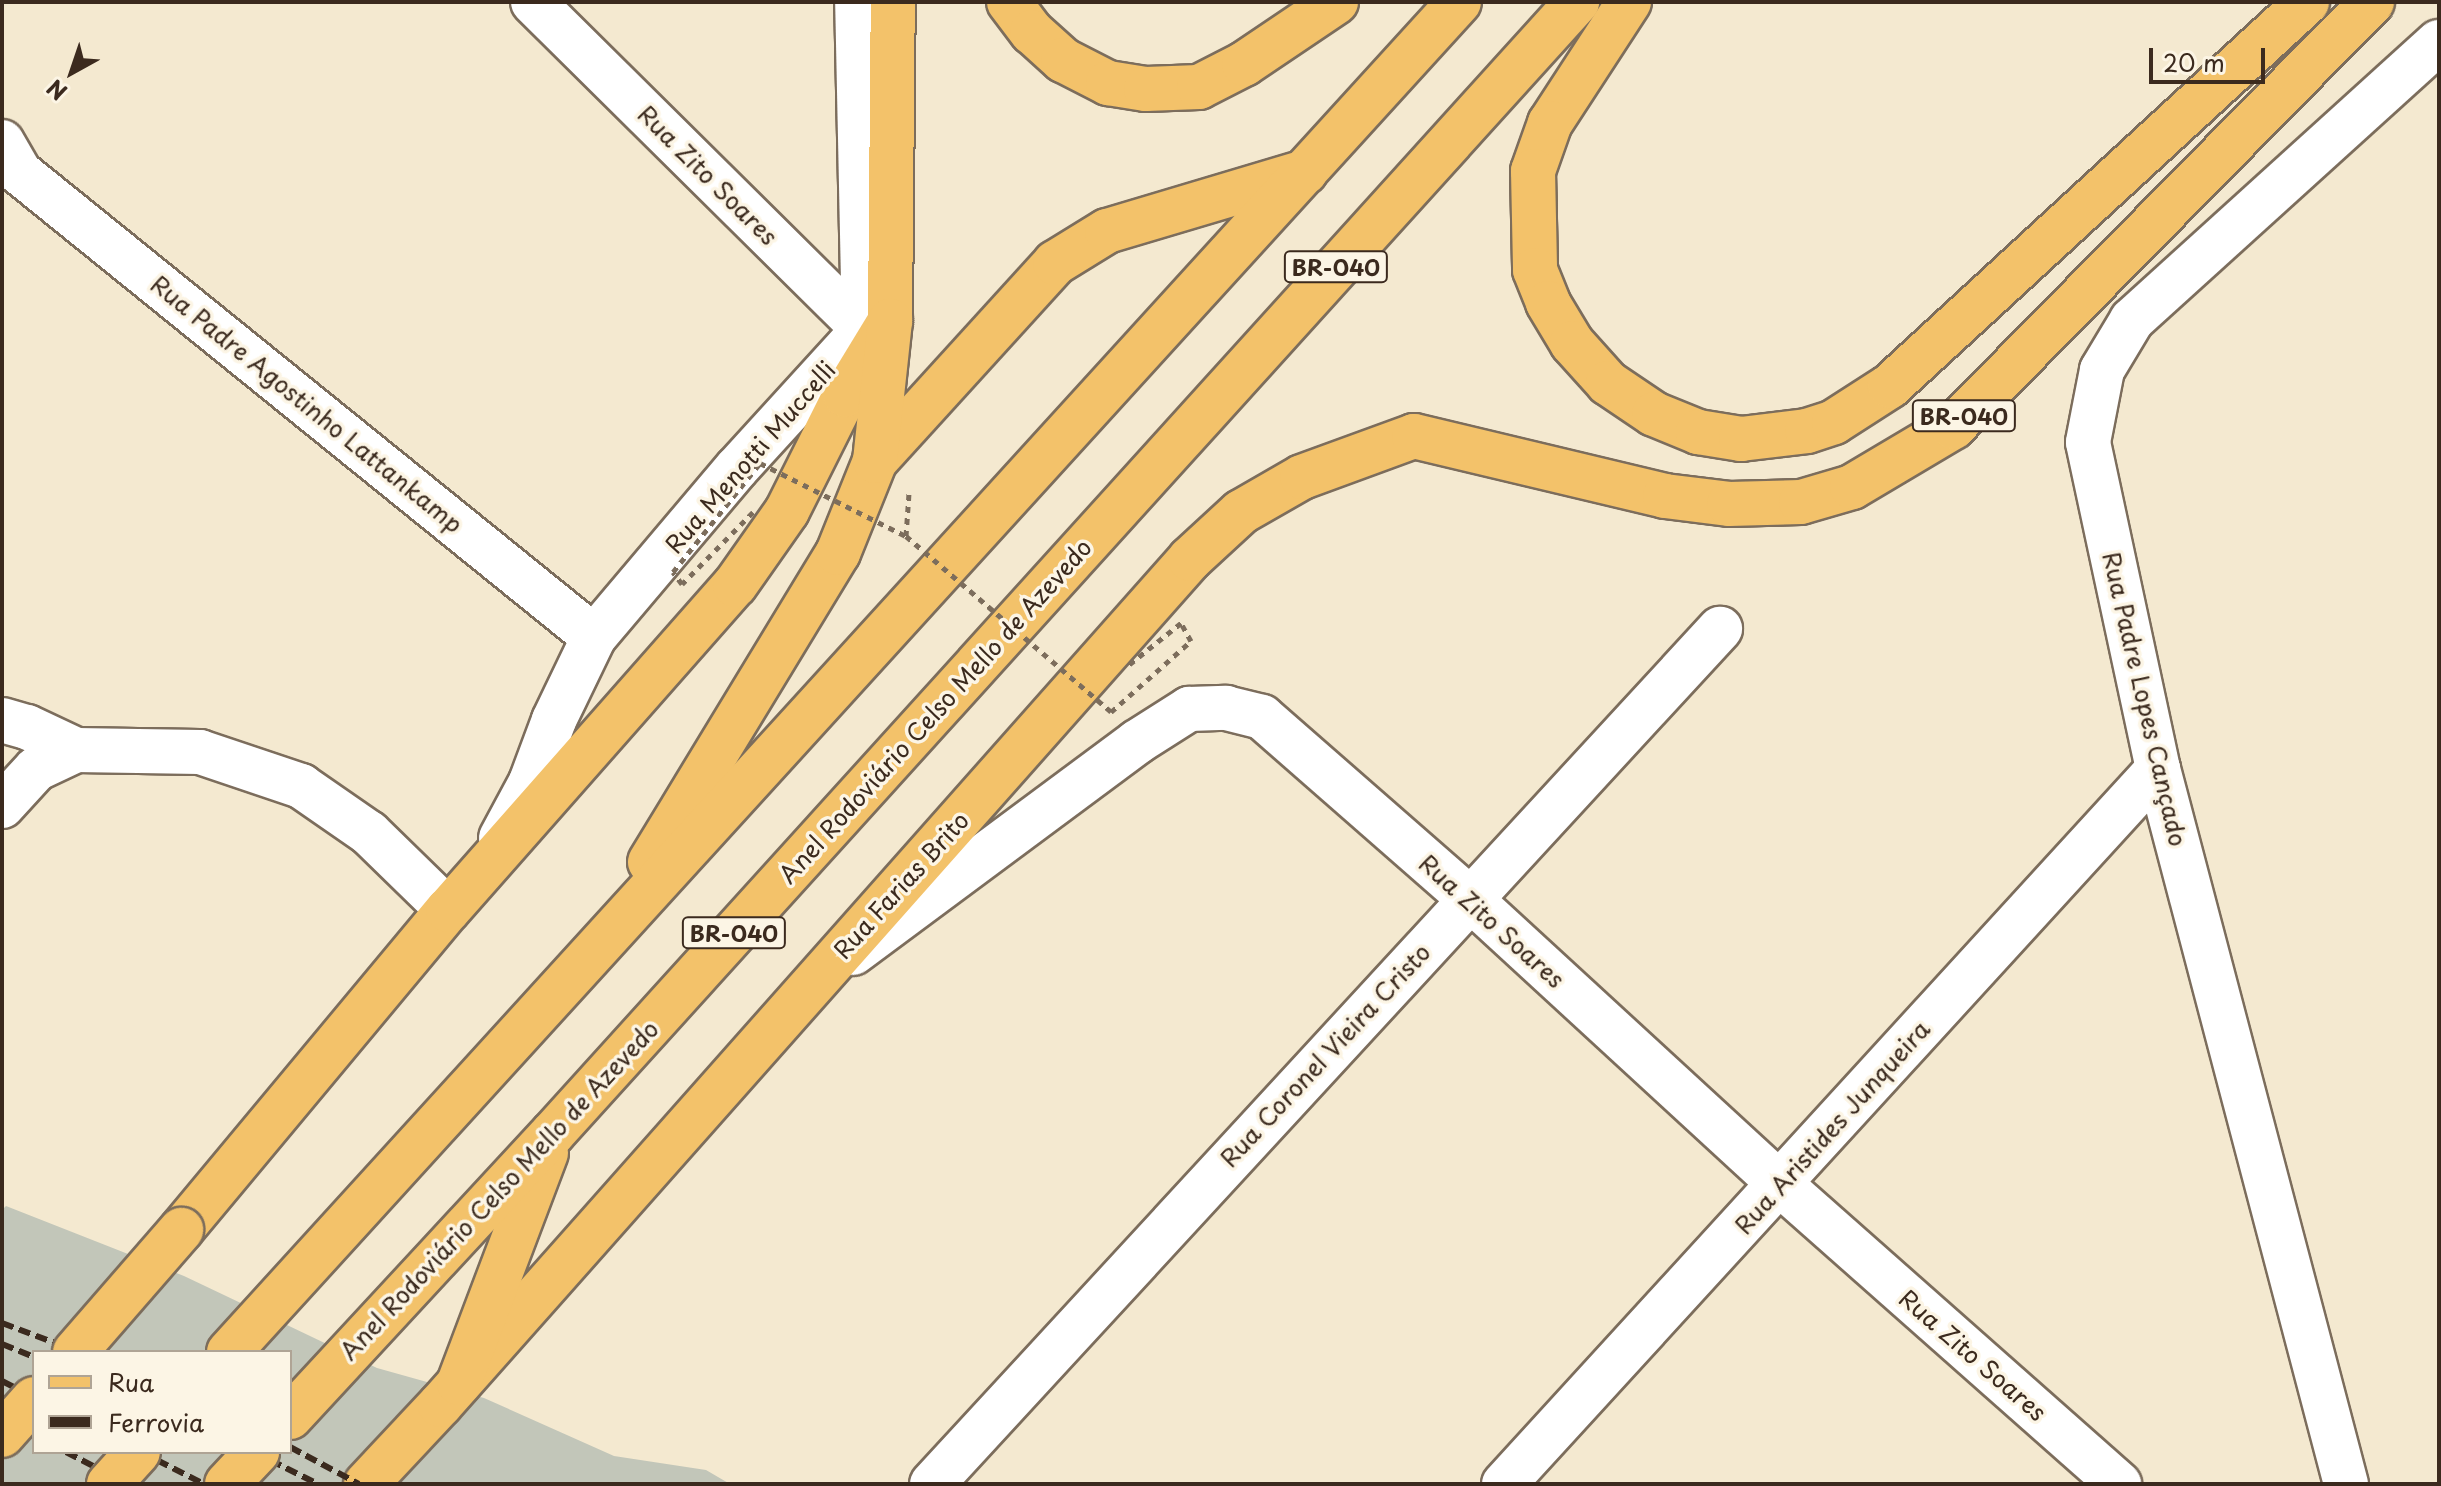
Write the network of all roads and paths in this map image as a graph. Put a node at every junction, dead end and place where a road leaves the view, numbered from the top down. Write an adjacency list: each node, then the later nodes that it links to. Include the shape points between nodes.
1 (533, 2): 14 (street, Rua Zito Soares)
2 (857, 2): 14 (street)
3 (893, 2): 14 (main road)
4 (1009, 2): 5 (main road, via 1063,60 1108,83 1146,89 1199,87 1244,64)
5 (1336, 2)
6 (1459, 2): 13 (main road, BR-040)
7 (1577, 2): 29 (main road, Anel Rodoviário Celso Mello de Azevedo / BR-040)
8 (1629, 2): 9 (main road, via 1550,123 1533,171 1535,270 1572,343 1608,383 1669,420 1698,432 1741,439 1834,422 1890,386)
9 (2307, 2)
10 (2372, 2): 28 (main road, Rua Farias Brito / BR-040, via 1953,427 1852,487 1801,502 1703,501 1414,436 1302,477 1241,512 1190,559)
11 (2439, 42): 22 (street, Rua Padre Lopes Cançado, via 2132,320 2102,370 2088,442)
12 (8, 162): 18 (street, Rua Padre Agostinho Lattankamp)
13 (1305, 172): 15 (main road, via 1107,231 1055,263); 27 (main road, BR-040)
14 (877, 325): 15 (main road); 18 (street, Rua Menotti Muccelli, via 737,468); 24 (main road, via 787,511 735,585)
15 (875, 461): 27 (main road, via 838,553)
16 (753, 512): 19 (path, bridge, via 682,584 673,572 760,463 906,536 1111,712 1191,641 1181,623)
17 (1720, 629): 25 (street, Rua Coronel Vieira Cristo)
18 (594, 637): 24 (street, Rua Menotti Muccelli, via 531,782)
19 (1126, 667)
20 (2, 720): 21 (street)
21 (76, 750): 23 (street, via 36,769); 26 (street, via 200,752 301,786 369,833)
22 (2158, 769): 30 (street, Rua Aristides Junqueira); 45 (street, Rua Padre Lopes Cançado)
23 (2, 806)
24 (484, 871): 26 (main road)
25 (1469, 898): 28 (street, Rua Zito Soares, via 1262,717 1226,708 1189,709); 30 (street, Rua Zito Soares); 43 (street, Rua Coronel Vieira Cristo)
26 (448, 910): 31 (main road, bridge)
27 (597, 948): 32 (main road, BR-040)
28 (816, 981): 33 (main road, Rua Farias Brito)
29 (553, 1133): 33 (main road); 35 (main road, Anel Rodoviário Celso Mello de Azevedo / BR-040)
30 (1780, 1184): 39 (street, Rua Zito Soares); 44 (street, Rua Aristides Junqueira)
31 (77, 1350)
32 (231, 1350)
33 (450, 1394): 42 (main road, Rua Farias Brito)
34 (32, 1401): 36 (main road, bridge)
35 (292, 1415)
36 (2, 1435)
37 (136, 1454): 40 (main road, bridge)
38 (255, 1454): 41 (main road, bridge)
39 (2103, 1479)
40 (109, 1484)
41 (227, 1484)
42 (366, 1484)
43 (932, 1484)
44 (1504, 1484)
45 (2346, 1484)

